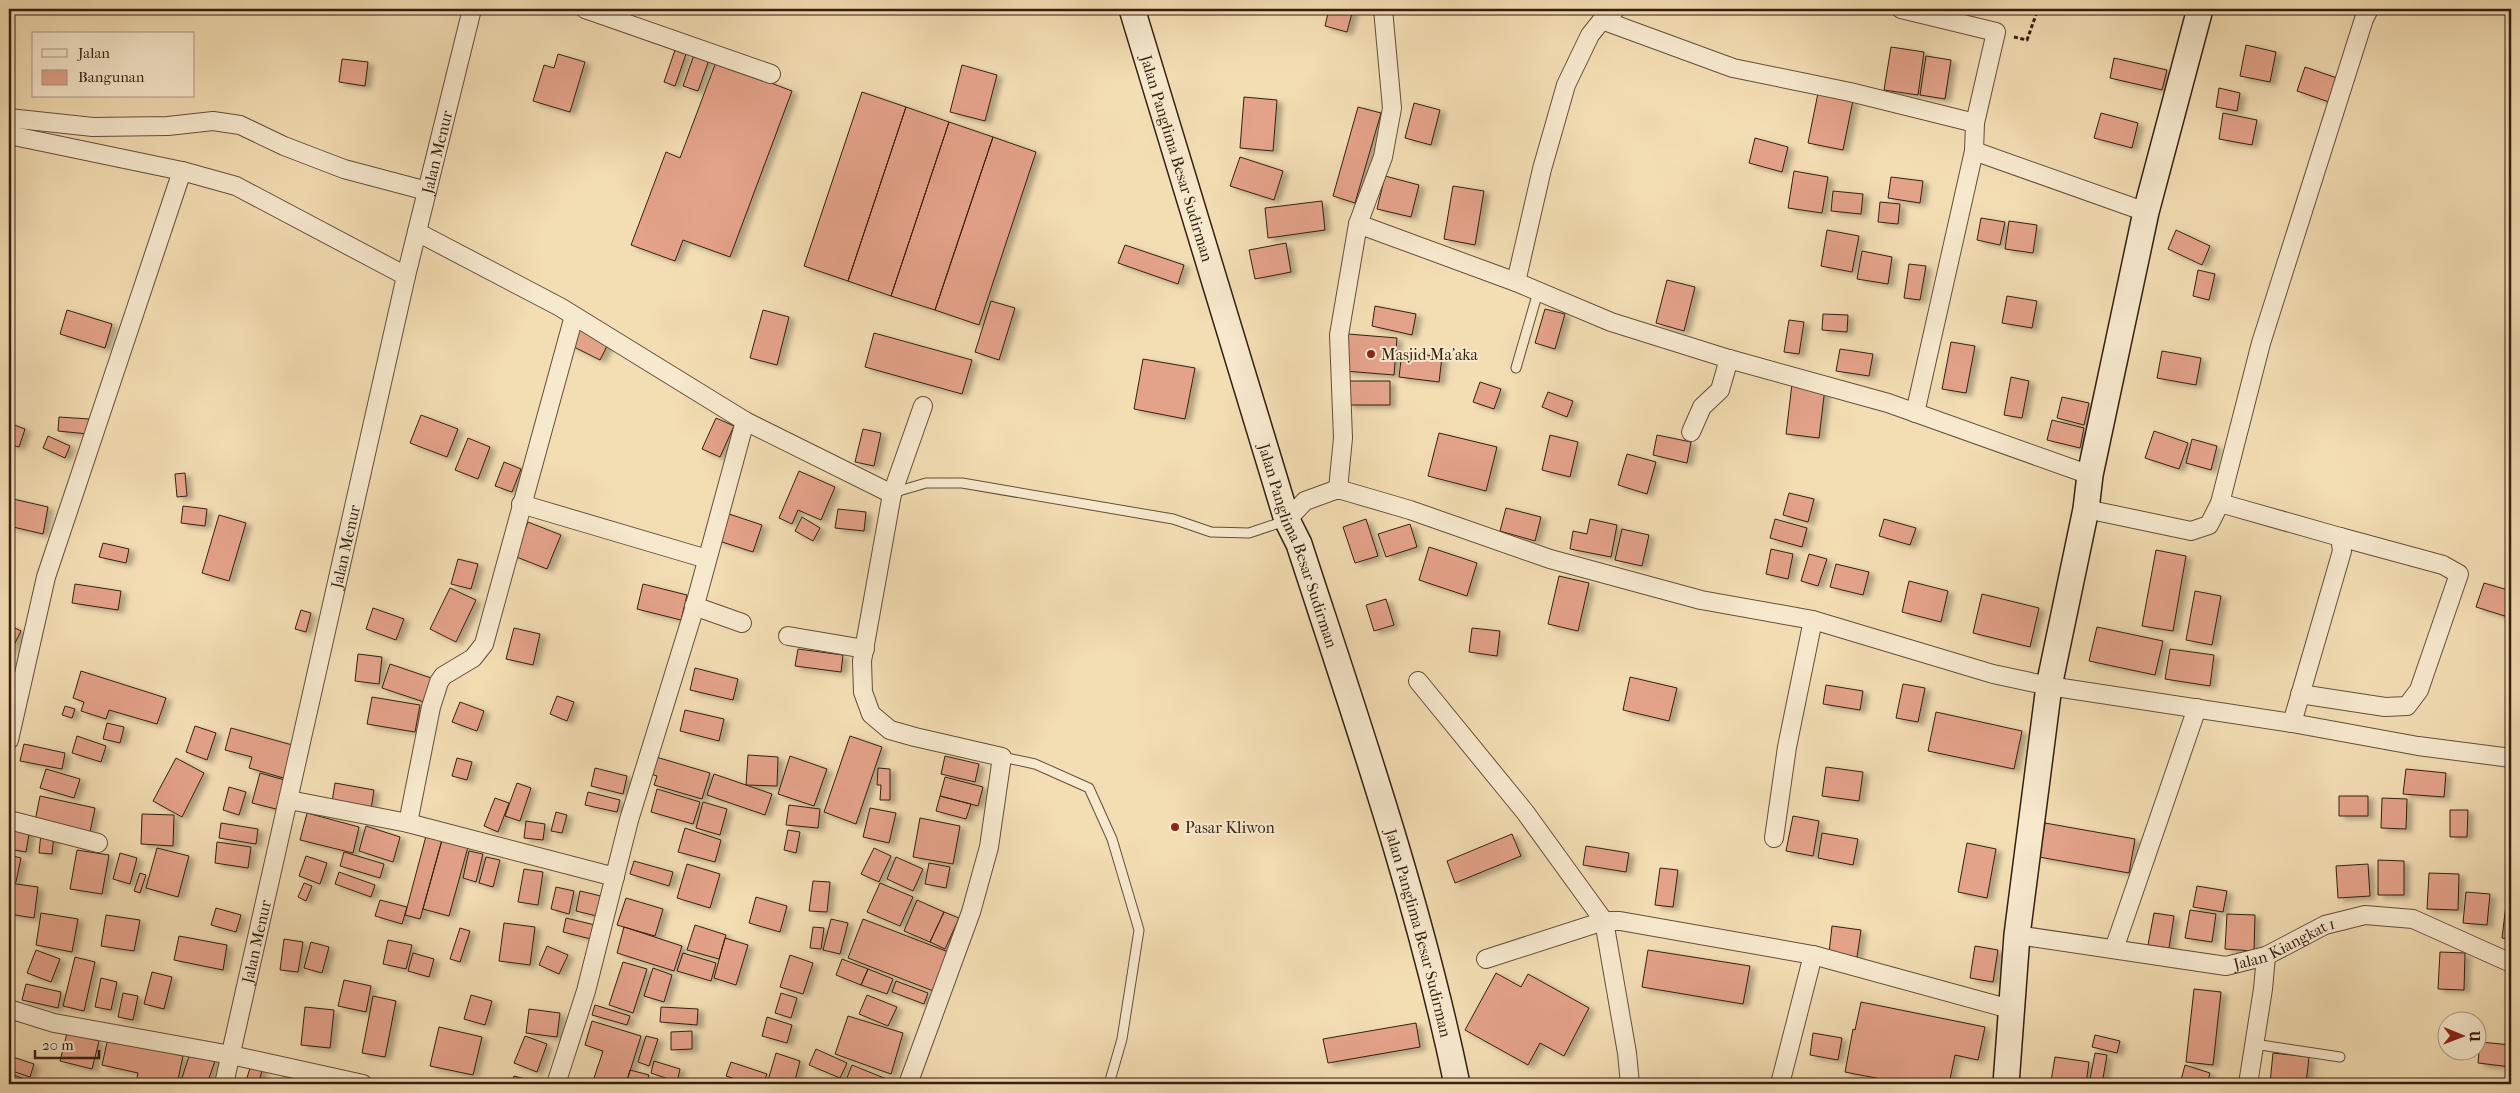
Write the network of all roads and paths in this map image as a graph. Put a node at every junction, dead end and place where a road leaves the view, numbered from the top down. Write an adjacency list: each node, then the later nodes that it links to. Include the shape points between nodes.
1 (472, 9): 18 (street, Jalan Menur)
2 (585, 9): 12 (street)
3 (1132, 9): 38 (main road, Jalan Panglima Besar Sudirman)
4 (1382, 9): 20 (street, via 1392,108 1383,157)
5 (1616, 9): 10 (street)
6 (1902, 9): 11 (street)
7 (2038, 9): 11 (path, via 2028,40)
8 (2200, 9): 19 (main road)
9 (2369, 9): 35 (street, via 2262,343)
10 (1602, 20): 14 (street, via 1733,68 1850,92); 23 (street, via 1590,35 1566,85)
11 (1996, 32): 14 (street)
12 (772, 74)
13 (9, 118): 18 (street, via 94,127 168,126 213,121 240,125 344,169)
14 (1975, 123): 16 (street)
15 (9, 135): 17 (street)
16 (1974, 151): 19 (street); 29 (street)
17 (182, 171): 22 (street, via 236,186); 51 (street, via 46,577)
18 (427, 191): 21 (street, Jalan Menur)
19 (2146, 212): 32 (main road)
20 (1358, 224): 23 (street); 33 (street, via 1339,335 1343,438)
21 (417, 232): 22 (street, Jalan Menur); 25 (street)
22 (406, 276): 54 (street, Jalan Menur)
23 (1516, 282): 24 (street)
24 (1538, 292): 26 (street, via 1611,322); 27 (lane)
25 (574, 316): 30 (street); 36 (street)
26 (1729, 359): 29 (street); 31 (street, via 1720,390 1702,407)
27 (1516, 368)
28 (923, 406): 34 (street)
29 (1915, 413): 32 (street)
30 (745, 421): 34 (street); 40 (street)
31 (1691, 432)
32 (2090, 475): 37 (main road)
33 (1338, 489): 38 (street, via 1305,501); 42 (street, via 1569,564 1701,600)
34 (892, 494): 38 (lane, via 926,483 962,483 1173,519 1211,532 1249,533); 45 (street)
35 (2220, 503): 37 (street, via 2209,525 2191,531); 39 (street)
36 (522, 504): 40 (street); 56 (street, via 482,648 473,658 443,676 437,687)
37 (2086, 509): 47 (main road)
38 (1287, 520): 77 (main road, Jalan Panglima Besar Sudirman, via 1299,544 1385,808 1441,1005)
39 (2340, 537): 48 (street, via 2342,550); 48 (street, via 2443,565 2459,574 2419,690 2407,706 2385,707)
40 (707, 559): 41 (street)
41 (694, 606): 43 (street); 59 (street)
42 (1813, 620): 47 (street, via 1994,674); 57 (street, via 1787,747)
43 (742, 623)
44 (788, 636): 45 (street)
45 (865, 650): 52 (street, via 863,692 871,714 890,730)
46 (1418, 681): 60 (street, via 1526,812)
47 (2049, 686): 49 (street); 61 (main road)
48 (2300, 696): 50 (street)
49 (2197, 708): 50 (street); 62 (street)
50 (2293, 720): 53 (street, via 2418,746)
51 (9, 740)
52 (1002, 757): 75 (street, via 989,847 972,912); 76 (lane, via 1035,764 1089,788 1112,839 1139,930 1122,1039)
53 (2511, 758)
54 (289, 800): 56 (street); 70 (street, Jalan Menur)
55 (9, 820): 58 (street)
56 (408, 823): 59 (street)
57 (1774, 838)
58 (98, 843)
59 (615, 876): 74 (street, via 586,991)
60 (1604, 921): 63 (street); 65 (street); 78 (street)
61 (2017, 935): 62 (street, Jalan Kiangkat 1); 68 (main road)
62 (2114, 949): 64 (street, Jalan Kiangkat 1, via 2226,966)
63 (1813, 954): 68 (street); 79 (street)
64 (2266, 956): 66 (street, Jalan Kiangkat 1, via 2325,925 2365,915 2413,918); 69 (street)
65 (1486, 959)
66 (2511, 963)
67 (9, 1009): 70 (street, via 54,1023)
68 (2010, 1009): 80 (main road)
69 (2254, 1044): 71 (lane); 81 (street)
70 (231, 1055): 72 (street, Jalan Menur); 73 (street)
71 (2340, 1057)
72 (224, 1084)
73 (363, 1084)
74 (556, 1084)
75 (908, 1084)
76 (1110, 1084)
77 (1457, 1084)
78 (1630, 1084)
79 (1780, 1084)
80 (2006, 1084)
81 (2248, 1084)

